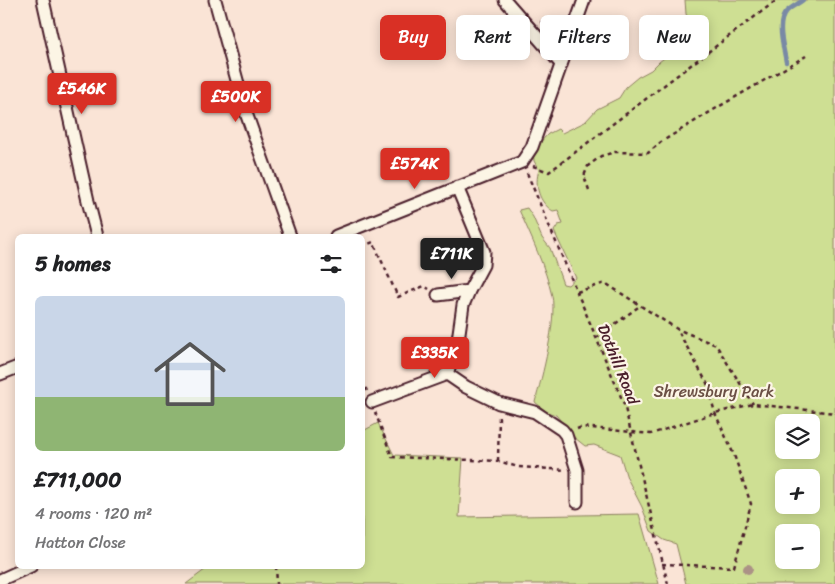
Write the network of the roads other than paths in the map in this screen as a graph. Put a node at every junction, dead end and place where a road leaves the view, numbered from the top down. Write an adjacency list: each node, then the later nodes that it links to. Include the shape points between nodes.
1 (43, 0): 7 (street)
2 (215, 0): 8 (street, via 246,113)
3 (505, 0): 5 (street)
4 (584, 0): 5 (street)
5 (561, 64): 6 (street, via 532,147 522,162)
6 (457, 187): 9 (street); 10 (street, via 484,252 483,265)
7 (97, 234)
8 (289, 234)
9 (341, 234)
10 (469, 291): 11 (street); 14 (street)
11 (438, 294)
12 (15, 368): 13 (street)
13 (0, 374)
14 (447, 374): 15 (street); 16 (street, via 500,403 535,412 562,430 577,470)
15 (372, 402)
16 (577, 502)
17 (24, 569): 18 (street)
18 (0, 580)

